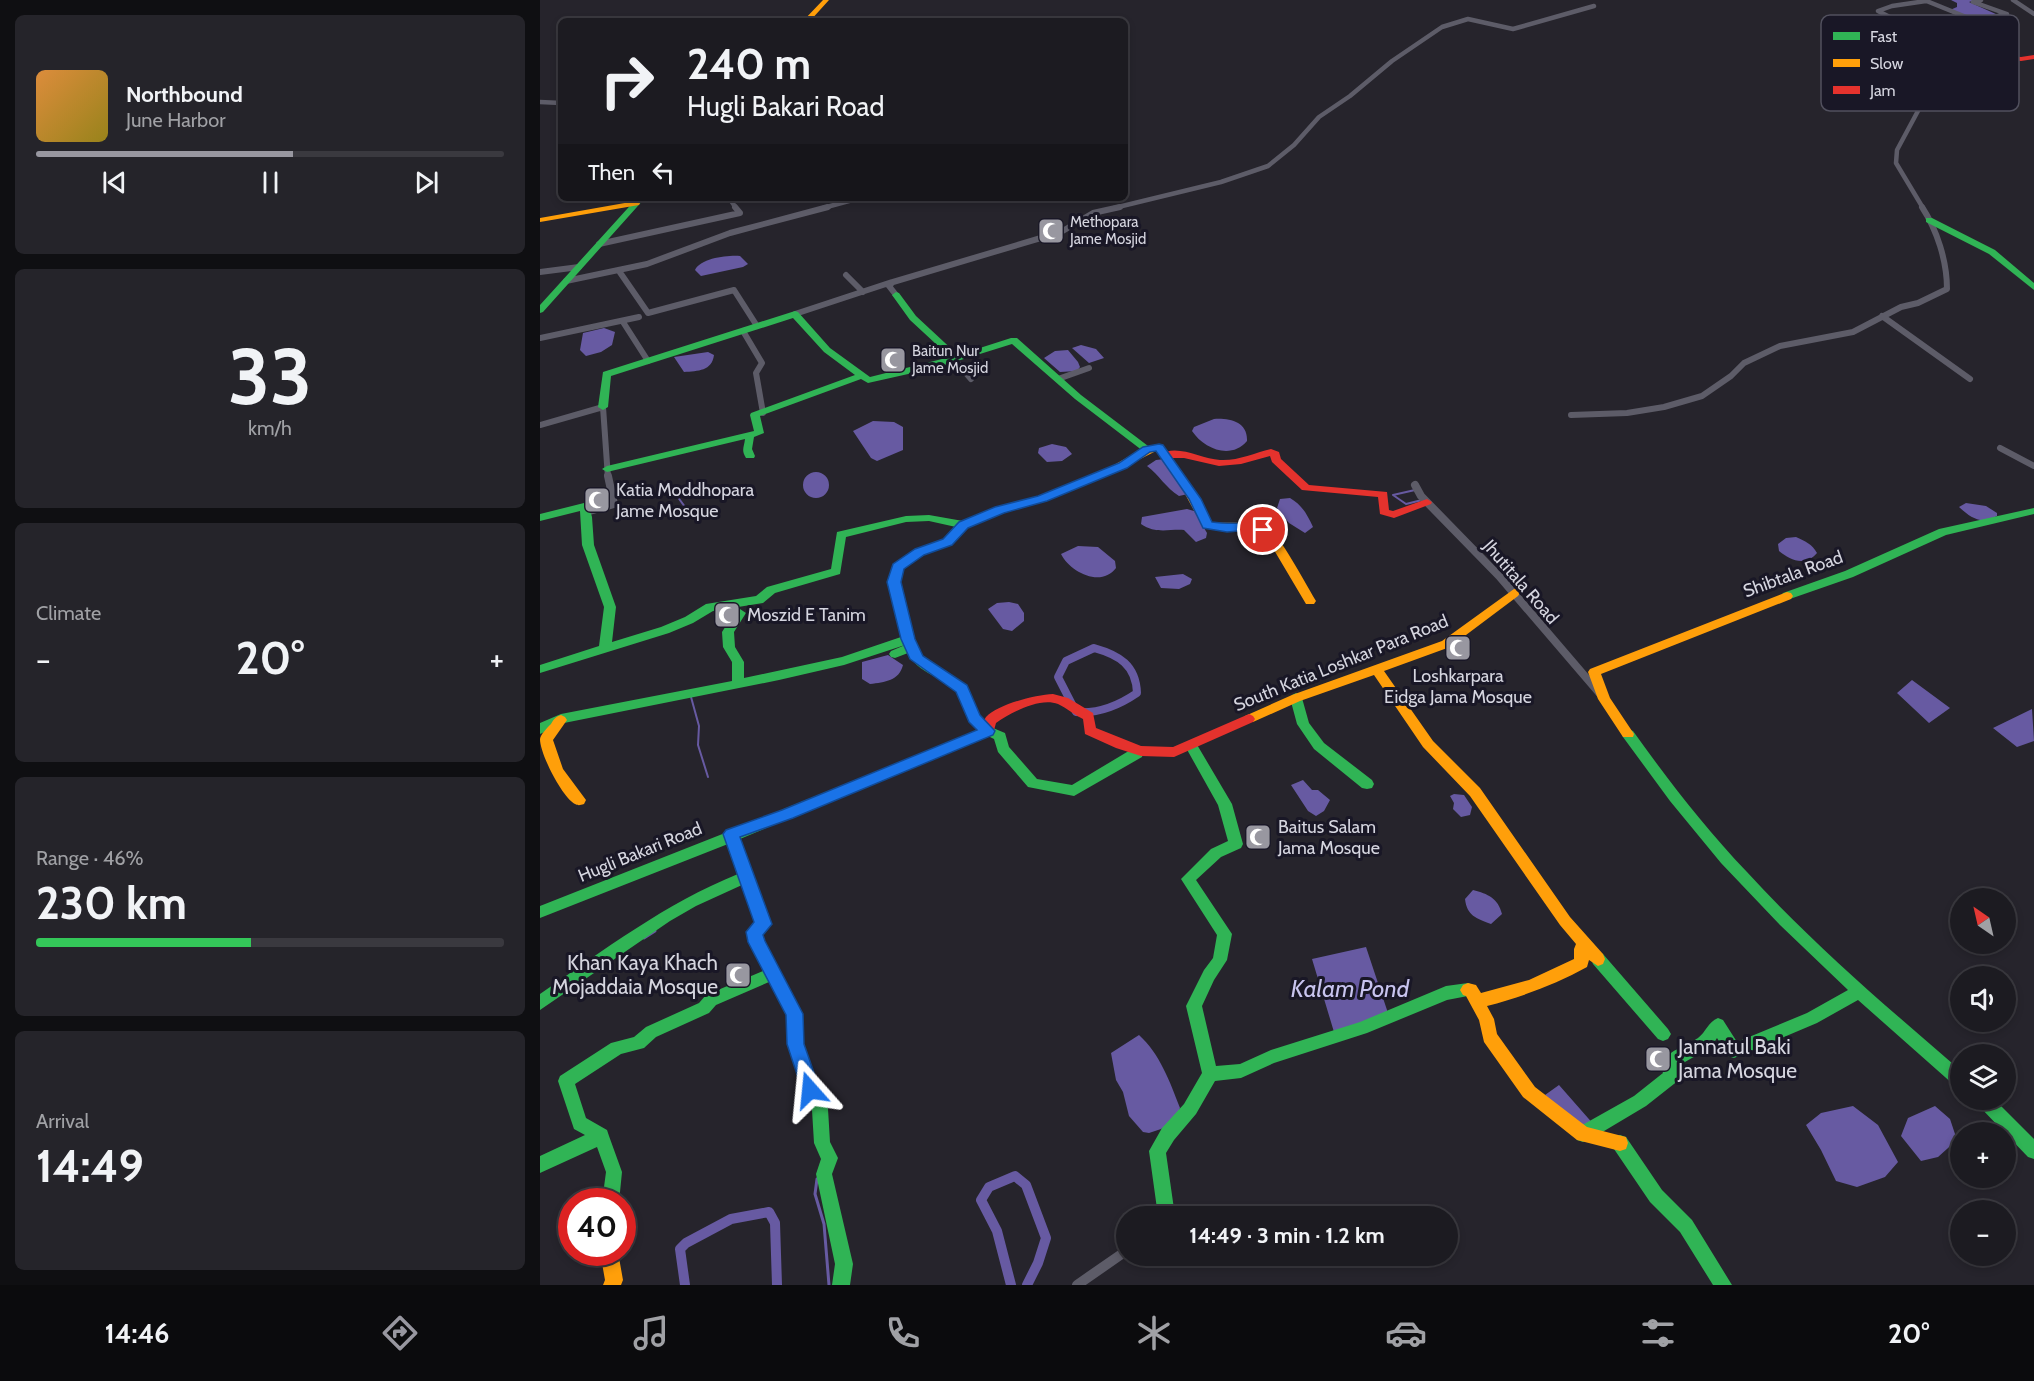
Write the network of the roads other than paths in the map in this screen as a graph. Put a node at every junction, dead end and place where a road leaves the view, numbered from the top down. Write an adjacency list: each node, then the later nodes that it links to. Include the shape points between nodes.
1 (826, 0): 10 (main road)
2 (1982, 0): 9 (street, via 1973,2 2007,14)
3 (2013, 0): 6 (street)
4 (1925, 1): 7 (street, via 1878,11); 8 (street)
5 (1594, 6): 21 (street, via 1513,29 1468,19 1442,27 1319,117 1268,166 1221,182)
6 (2034, 14)
7 (1885, 15)
8 (1961, 15)
9 (2003, 15)
10 (809, 18)
11 (2034, 57): 12 (main road)
12 (2019, 59)
13 (540, 102): 14 (street)
14 (558, 103)
15 (1918, 111): 23 (street, via 1897,150 1896,163)
16 (636, 201): 22 (main road)
17 (640, 201): 24 (main road)
18 (731, 201): 24 (street, via 740,213)
19 (849, 201): 26 (street, via 730,233)
20 (1114, 201): 21 (street)
21 (1119, 206): 30 (street, via 1088,215 1037,241)
22 (540, 220)
23 (1929, 220): 31 (main road, via 1992,252); 36 (street, via 1947,269 1947,288)
24 (599, 244): 25 (main road)
25 (579, 267): 27 (street); 29 (main road)
26 (619, 271): 29 (street); 39 (street, via 648,313 734,290)
27 (540, 272)
28 (846, 275): 32 (street)
29 (566, 281): 34 (main road)
30 (893, 282): 32 (street); 33 (street, via 889,286)
31 (2034, 287)
32 (863, 292): 35 (street)
33 (896, 295): 42 (main road, via 911,316)
34 (540, 310)
35 (795, 314): 39 (main road); 45 (main road, via 827,350)
36 (1882, 316): 48 (street); 51 (street, via 1853,332 1780,346 1762,354 1702,396 1627,413)
37 (639, 317): 38 (street)
38 (623, 322): 41 (street); 43 (street)
39 (757, 326): 40 (main road)
40 (742, 331): 43 (main road); 50 (street, via 762,363 756,374)
41 (540, 338)
42 (955, 358): 45 (main road, via 868,380); 46 (street); 47 (main road, via 1014,340)
43 (648, 361): 49 (main road, via 606,374)
44 (1089, 368): 47 (street)
45 (861, 376): 50 (main road)
46 (971, 379)
47 (1058, 379): 55 (main road)
48 (1970, 379)
49 (603, 407): 52 (street); 59 (street)
50 (763, 413): 53 (main road, via 755,416 759,433)
51 (1571, 415)
52 (540, 425)
53 (749, 435): 57 (main road); 59 (main road)
54 (2000, 448): 58 (street)
55 (1147, 449): 56 (main road, via 1159,447); 65 (main road, via 1123,466)
56 (1165, 455): 61 (main road, via 1186,452 1212,463 1235,462 1271,452 1306,488 1383,494 1384,512 1394,515); 67 (main road, via 1195,499 1207,525 1263,530)
57 (750, 456)
58 (2034, 466)
59 (607, 470): 63 (street, via 614,504)
60 (1415, 485): 61 (street, Jhutitala Road)
61 (1427, 502): 66 (street, Jhutitala Road)
62 (2034, 511): 76 (main road, Shibtala Road, via 1943,532 1849,574 1749,609 1594,672)
63 (586, 512): 64 (main road, via 584,506); 70 (main road, via 588,545 610,607)
64 (540, 518)
65 (964, 525): 69 (main road, via 947,542 920,552 898,567 894,582); 70 (main road, via 929,518 906,519 841,535 836,571 771,590 759,600 710,607 665,630)
66 (1514, 593): 73 (main road, South Katia Loshkar Para Road, via 1446,644); 76 (street, Jhutitala Road)
67 (1310, 602)
68 (740, 613): 74 (main road, via 728,632 729,647 738,662)
69 (910, 643): 71 (main road); 74 (main road); 79 (main road, via 917,659 962,689 975,718)
70 (605, 648): 72 (main road)
71 (896, 654)
72 (540, 669)
73 (1376, 669): 75 (main road, South Katia Loshkar Para Road); 87 (main road, via 1428,744 1475,792)
74 (738, 685): 77 (main road)
75 (1296, 698): 80 (main road, South Katia Loshkar Para Road); 82 (main road, via 1303,724 1319,746)
76 (1604, 699): 89 (main road, via 1665,786 1760,897)
77 (561, 719): 78 (main road); 83 (main road, via 546,739 548,751 553,771)
78 (540, 729)
79 (988, 731): 81 (main road, South Katia Loshkar Para Road, via 993,718 1020,705 1060,700 1089,716 1090,731); 81 (main road, via 1000,736 1003,749 1033,783 1074,791); 84 (main road, Hugli Bakari Road)
80 (1191, 746): 81 (main road, South Katia Loshkar Para Road, via 1159,755); 94 (main road, via 1225,804 1236,844 1216,853 1188,879 1225,934 1220,960 1194,1006)
81 (1137, 753)
82 (1367, 784)
83 (579, 800)
84 (731, 834): 85 (main road); 86 (main road, Hugli Bakari Road)
85 (746, 877): 88 (main road, via 763,924 755,932 756,942); 91 (main road, via 715,888 642,932)
86 (540, 912)
87 (1585, 945): 90 (main road, via 1581,949 1582,962 1558,976 1517,993); 92 (main road)
88 (774, 973): 97 (main road, via 711,1000 704,1008 651,1032 638,1043 617,1048 571,1077 567,1081 580,1123); 105 (main road, via 794,1014 796,1044 820,1109 822,1143 830,1158 824,1174 844,1264)
89 (1860, 991): 93 (main road); 96 (main road, via 1812,1018 1734,1051 1718,1025 1711,1038 1672,1059 1668,1066 1673,1075 1640,1101)
90 (1477, 1001): 94 (main road, via 1471,990 1446,993 1241,1071); 96 (main road, via 1490,1037 1529,1092)
91 (540, 1003)
92 (1663, 1034)
93 (1950, 1071)
94 (1210, 1074): 101 (main road, via 1191,1109 1157,1151)
95 (1994, 1110): 98 (main road)
96 (1583, 1134): 107 (main road, via 1622,1143 1656,1197 1686,1226)
97 (601, 1136): 99 (main road); 100 (main road, via 614,1172)
98 (2034, 1151)
99 (540, 1166)
100 (612, 1188)
101 (1165, 1206)
102 (1116, 1258): 106 (street)
103 (612, 1266): 104 (main road)
104 (612, 1285)
105 (841, 1285)
106 (1077, 1285)
107 (1723, 1285)

